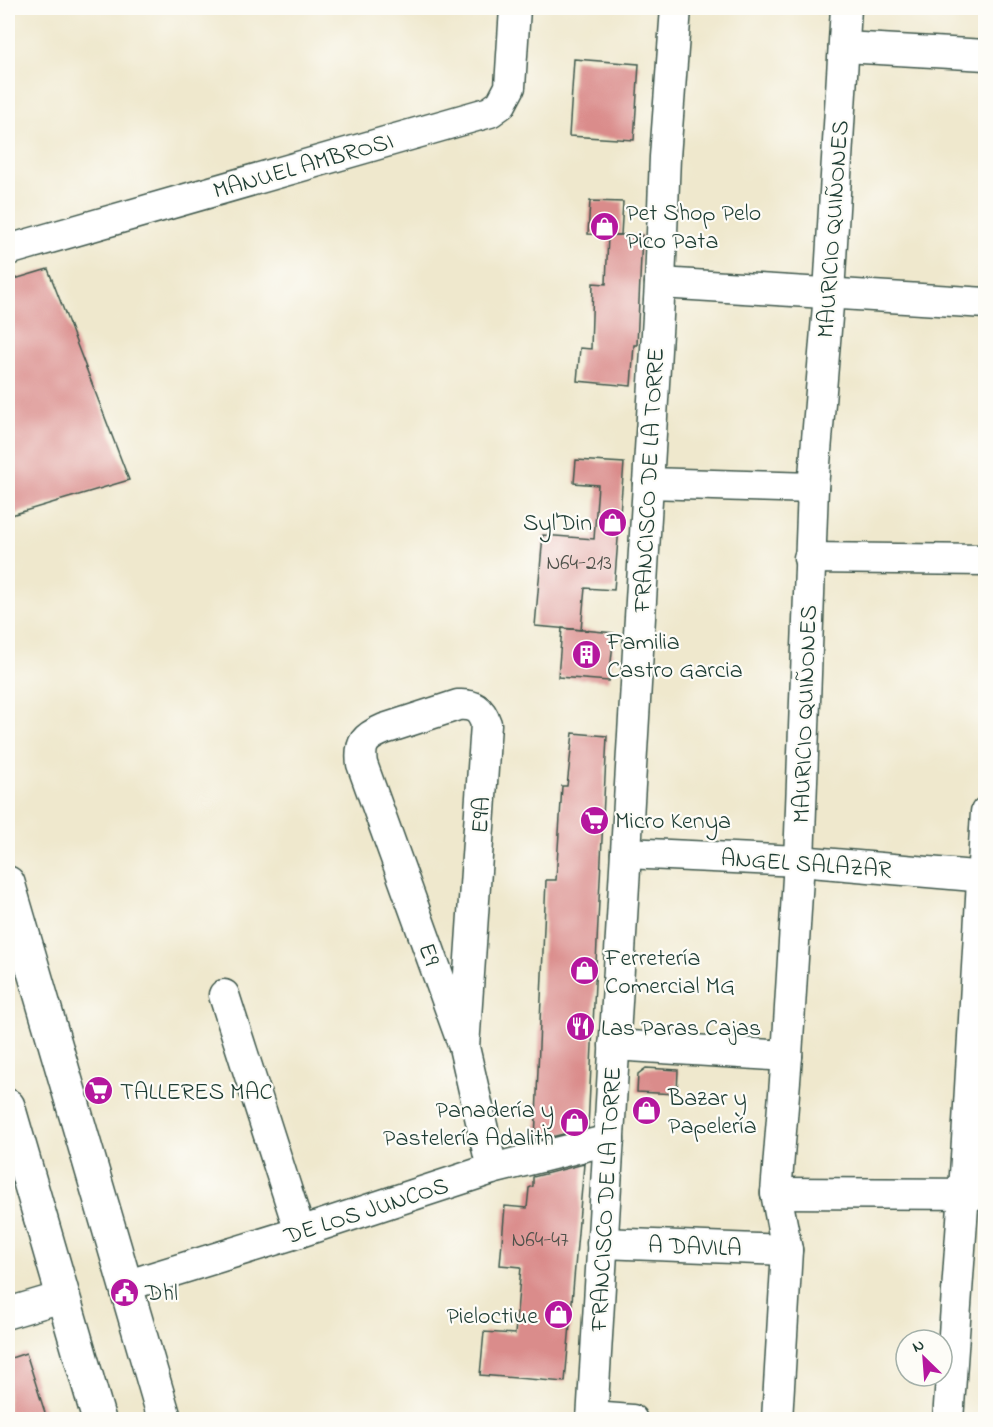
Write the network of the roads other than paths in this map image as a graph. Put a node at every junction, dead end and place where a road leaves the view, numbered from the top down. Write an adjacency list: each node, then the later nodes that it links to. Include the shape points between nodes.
1 (515, 8): 6 (street, MANUEL AMBROSI, via 510,87 501,104 490,112)
2 (676, 8): 7 (street, FRANCISCO DE LA TORRE)
3 (846, 8): 4 (street, MAURICIO QUIÑONES)
4 (844, 47): 5 (street); 8 (street, MAURICIO QUIÑONES)
5 (986, 55)
6 (8, 250)
7 (660, 283): 8 (street); 10 (street, FRANCISCO DE LA TORRE)
8 (829, 293): 9 (street); 11 (street, MAURICIO QUIÑONES)
9 (986, 303)
10 (648, 483): 11 (street); 16 (street, FRANCISCO DE LA TORRE)
11 (813, 488): 12 (street, MAURICIO QUIÑONES)
12 (809, 558): 13 (street); 17 (street, MAURICIO QUIÑONES)
13 (986, 560)
14 (363, 742): 22 (street, E9, via 362,764); 22 (street, E9A, via 384,729 458,705 475,706 486,724)
15 (986, 812): 18 (street)
16 (626, 853): 17 (street, ANGEL SALAZAR); 21 (street, FRANCISCO DE LA TORRE)
17 (799, 861): 18 (street, ANGEL SALAZAR); 23 (street, MAURICIO QUIÑONES)
18 (983, 877): 28 (street)
19 (8, 883): 32 (main road)
20 (224, 995): 29 (street)
21 (614, 1045): 23 (street); 25 (street, FRANCISCO DE LA TORRE)
22 (464, 1047): 26 (street, E9)
23 (787, 1056): 27 (street, MAURICIO QUIÑONES)
24 (8, 1106): 33 (main road)
25 (609, 1140): 26 (street, DE LOS JUNCOS); 30 (street, FRANCISCO DE LA TORRE)
26 (492, 1169): 29 (street, DE LOS JUNCOS)
27 (776, 1193): 28 (street); 31 (street, MAURICIO QUIÑONES)
28 (975, 1193): 40 (street)
29 (300, 1232): 32 (street, DE LOS JUNCOS)
30 (602, 1243): 31 (street, A DAVILA); 35 (street, FRANCISCO DE LA TORRE)
31 (787, 1250): 39 (street, MAURICIO QUIÑONES)
32 (125, 1286): 37 (main road)
33 (62, 1297): 34 (street); 36 (main road)
34 (8, 1313)
35 (592, 1418): 38 (street)
36 (99, 1419)
37 (165, 1419)
38 (632, 1419)
39 (777, 1419)
40 (948, 1419)

